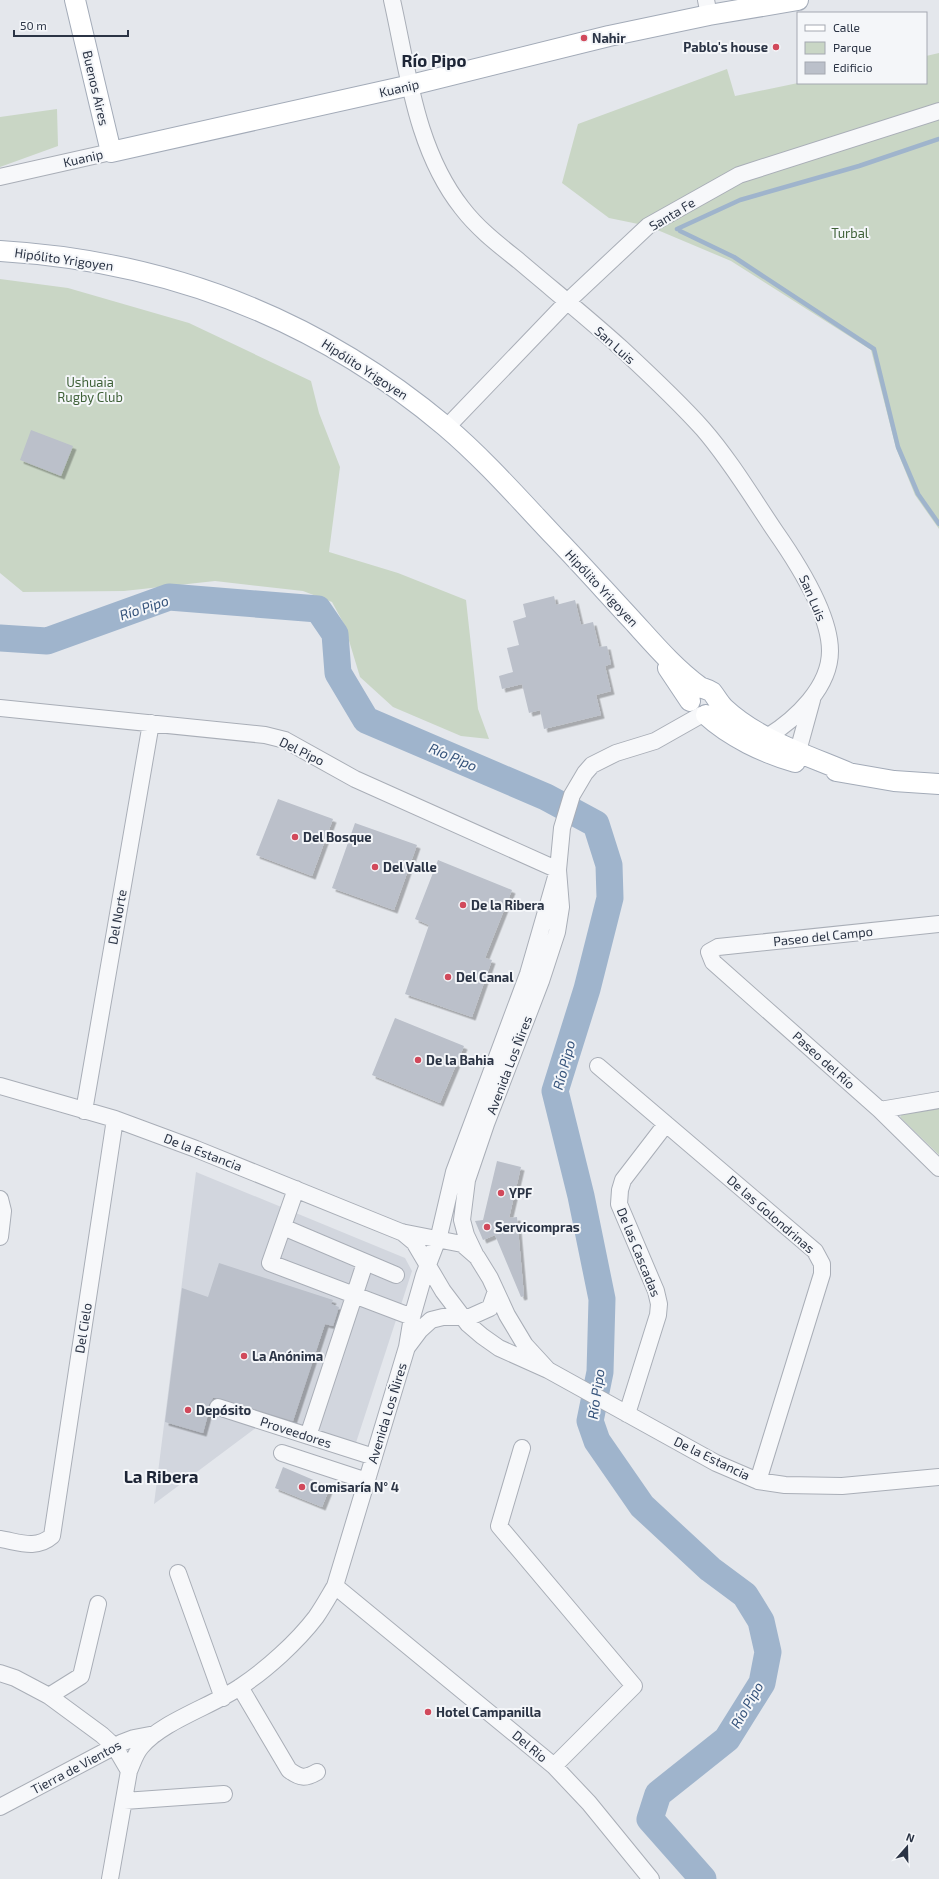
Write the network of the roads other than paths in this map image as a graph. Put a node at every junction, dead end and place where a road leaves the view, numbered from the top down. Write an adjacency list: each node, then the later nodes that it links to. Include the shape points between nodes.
1 (75, 0): 7 (main road, Buenos Aires)
2 (392, 0): 5 (street, San Luis)
3 (798, 0): 4 (main road, Kuanip)
4 (708, 7): 5 (main road, Kuanip, via 609,36)
5 (411, 85): 7 (main road, Kuanip); 10 (street, San Luis, via 421,127 433,160 444,183 462,209 484,232)
6 (939, 112): 10 (street, Santa Fe, via 739,175 648,226)
7 (111, 152): 8 (street, Kuanip)
8 (0, 177)
9 (0, 251): 11 (main road, Hipólito Yrigoyen, via 95,261 214,292 262,310 367,367)
10 (567, 302): 11 (street, Santa Fe); 12 (street, San Luis, via 621,348 703,429 800,567 820,611 829,640 828,666)
11 (447, 427): 13 (main road, Hipólito Yrigoyen, via 513,492 681,671)
12 (814, 694): 16 (street, San Luis, via 800,712); 17 (street, San Luis)
13 (701, 704): 16 (main road, Hipólito Yrigoyen, via 738,720); 17 (main road, Hipólito Yrigoyen, via 715,723 741,739 767,752); 19 (street, Avenida Los Ñires, via 663,737 646,745 616,753 589,769 578,784 566,810)
14 (0, 708): 15 (street, Del Pipo)
15 (151, 723): 19 (street, Del Pipo, via 265,735 286,740 355,779); 25 (street, Del Norte)
16 (767, 737): 17 (main road, Hipólito Yrigoyen)
17 (796, 756): 18 (main road, Hipólito Yrigoyen, via 849,773 894,781)
18 (939, 784)
19 (558, 870): 28 (street, Avenida Los Ñires, via 561,907 557,932 541,981)
20 (939, 924): 21 (street, Paseo del Campo, via 718,947)
21 (709, 952): 26 (street, Paseo del Río, via 714,962)
22 (598, 1066): 29 (street, De las Golondrinas)
23 (0, 1086): 25 (street, De la Estancia)
24 (939, 1100): 26 (street)
25 (84, 1110): 27 (street, De la Estancia)
26 (880, 1110): 30 (street, Paseo del Río)
27 (115, 1120): 31 (street, De la Estancia); 56 (street, Del Cielo, via 52,1536 44,1543 35,1545)
28 (480, 1122): 36 (street, Avenida Los Ñires, via 454,1172); 37 (street, Avenida Los Ñires, via 462,1214 466,1235)
29 (666, 1124): 48 (street, De las Cascadas, via 623,1180 620,1190 620,1204 659,1304 658,1316); 55 (street, De las Golondrinas, via 815,1251 822,1264 822,1274)
30 (939, 1168)
31 (296, 1189): 33 (street); 34 (street, De la Estancia)
32 (0, 1199): 35 (street, via 3,1211)
33 (282, 1227): 38 (street); 42 (street, via 270,1263)
34 (401, 1232): 36 (street, De la Estancia); 39 (street, De la Estancia, via 414,1242)
35 (0, 1237)
36 (438, 1239): 37 (street, De la Estancia, via 462,1244); 39 (street, Avenida Los Ñires)
37 (477, 1257): 41 (street, De la Estancia)
38 (365, 1263): 40 (street); 42 (street)
39 (427, 1267): 43 (street, Avenida Los Ñires); 44 (street, De la Estancia)
40 (396, 1275)
41 (496, 1291): 44 (street, Avenida Los Ñires, via 490,1308 480,1314); 46 (street, De la Estancia, via 525,1345)
42 (355, 1296): 43 (street); 49 (street)
43 (412, 1317): 45 (street, Avenida Los Ñires)
44 (463, 1317): 45 (street, Avenida Los Ñires, via 431,1320); 46 (street, De la Estancia, via 499,1348)
45 (407, 1347): 52 (street, Avenida Los Ñires)
46 (548, 1370): 48 (street, De la Estancia)
47 (218, 1408): 49 (street, Proveedores)
48 (627, 1414): 55 (street, De la Estancia, via 716,1463)
49 (308, 1436): 52 (street, Proveedores)
50 (522, 1448): 66 (street, via 499,1526 634,1686)
51 (282, 1453): 54 (street)
52 (374, 1457): 54 (street, Avenida Los Ñires)
53 (939, 1477): 55 (street, De la Estancia, via 842,1486 785,1485)
54 (367, 1481): 58 (street, Avenida Los Ñires)
55 (758, 1481)
56 (0, 1539)
57 (178, 1573): 63 (street)
58 (335, 1586): 61 (street, Avenida Los Ñires, via 316,1617 300,1635); 66 (street, Del Rio)
59 (98, 1604): 62 (street, via 81,1676)
60 (0, 1674): 62 (street, via 26,1683)
61 (240, 1687): 63 (street, Avenida Los Ñires); 68 (street, via 289,1770 299,1777 307,1778)
62 (49, 1696): 65 (street)
63 (223, 1698): 64 (street, Avenida Los Ñires)
64 (155, 1734): 65 (street, Tierra de Vientos, via 134,1738); 67 (street, Avenida Los Ñires, via 135,1755)
65 (115, 1747): 67 (street); 71 (street, Tierra de Vientos)
66 (554, 1766): 73 (street, Del Rio, via 589,1802)
67 (129, 1771): 70 (street, Avenida Los Ñires)
68 (317, 1772)
69 (224, 1794): 70 (street)
70 (124, 1801): 72 (street, Avenida Los Ñires)
71 (0, 1807)
72 (110, 1879)
73 (651, 1879)

